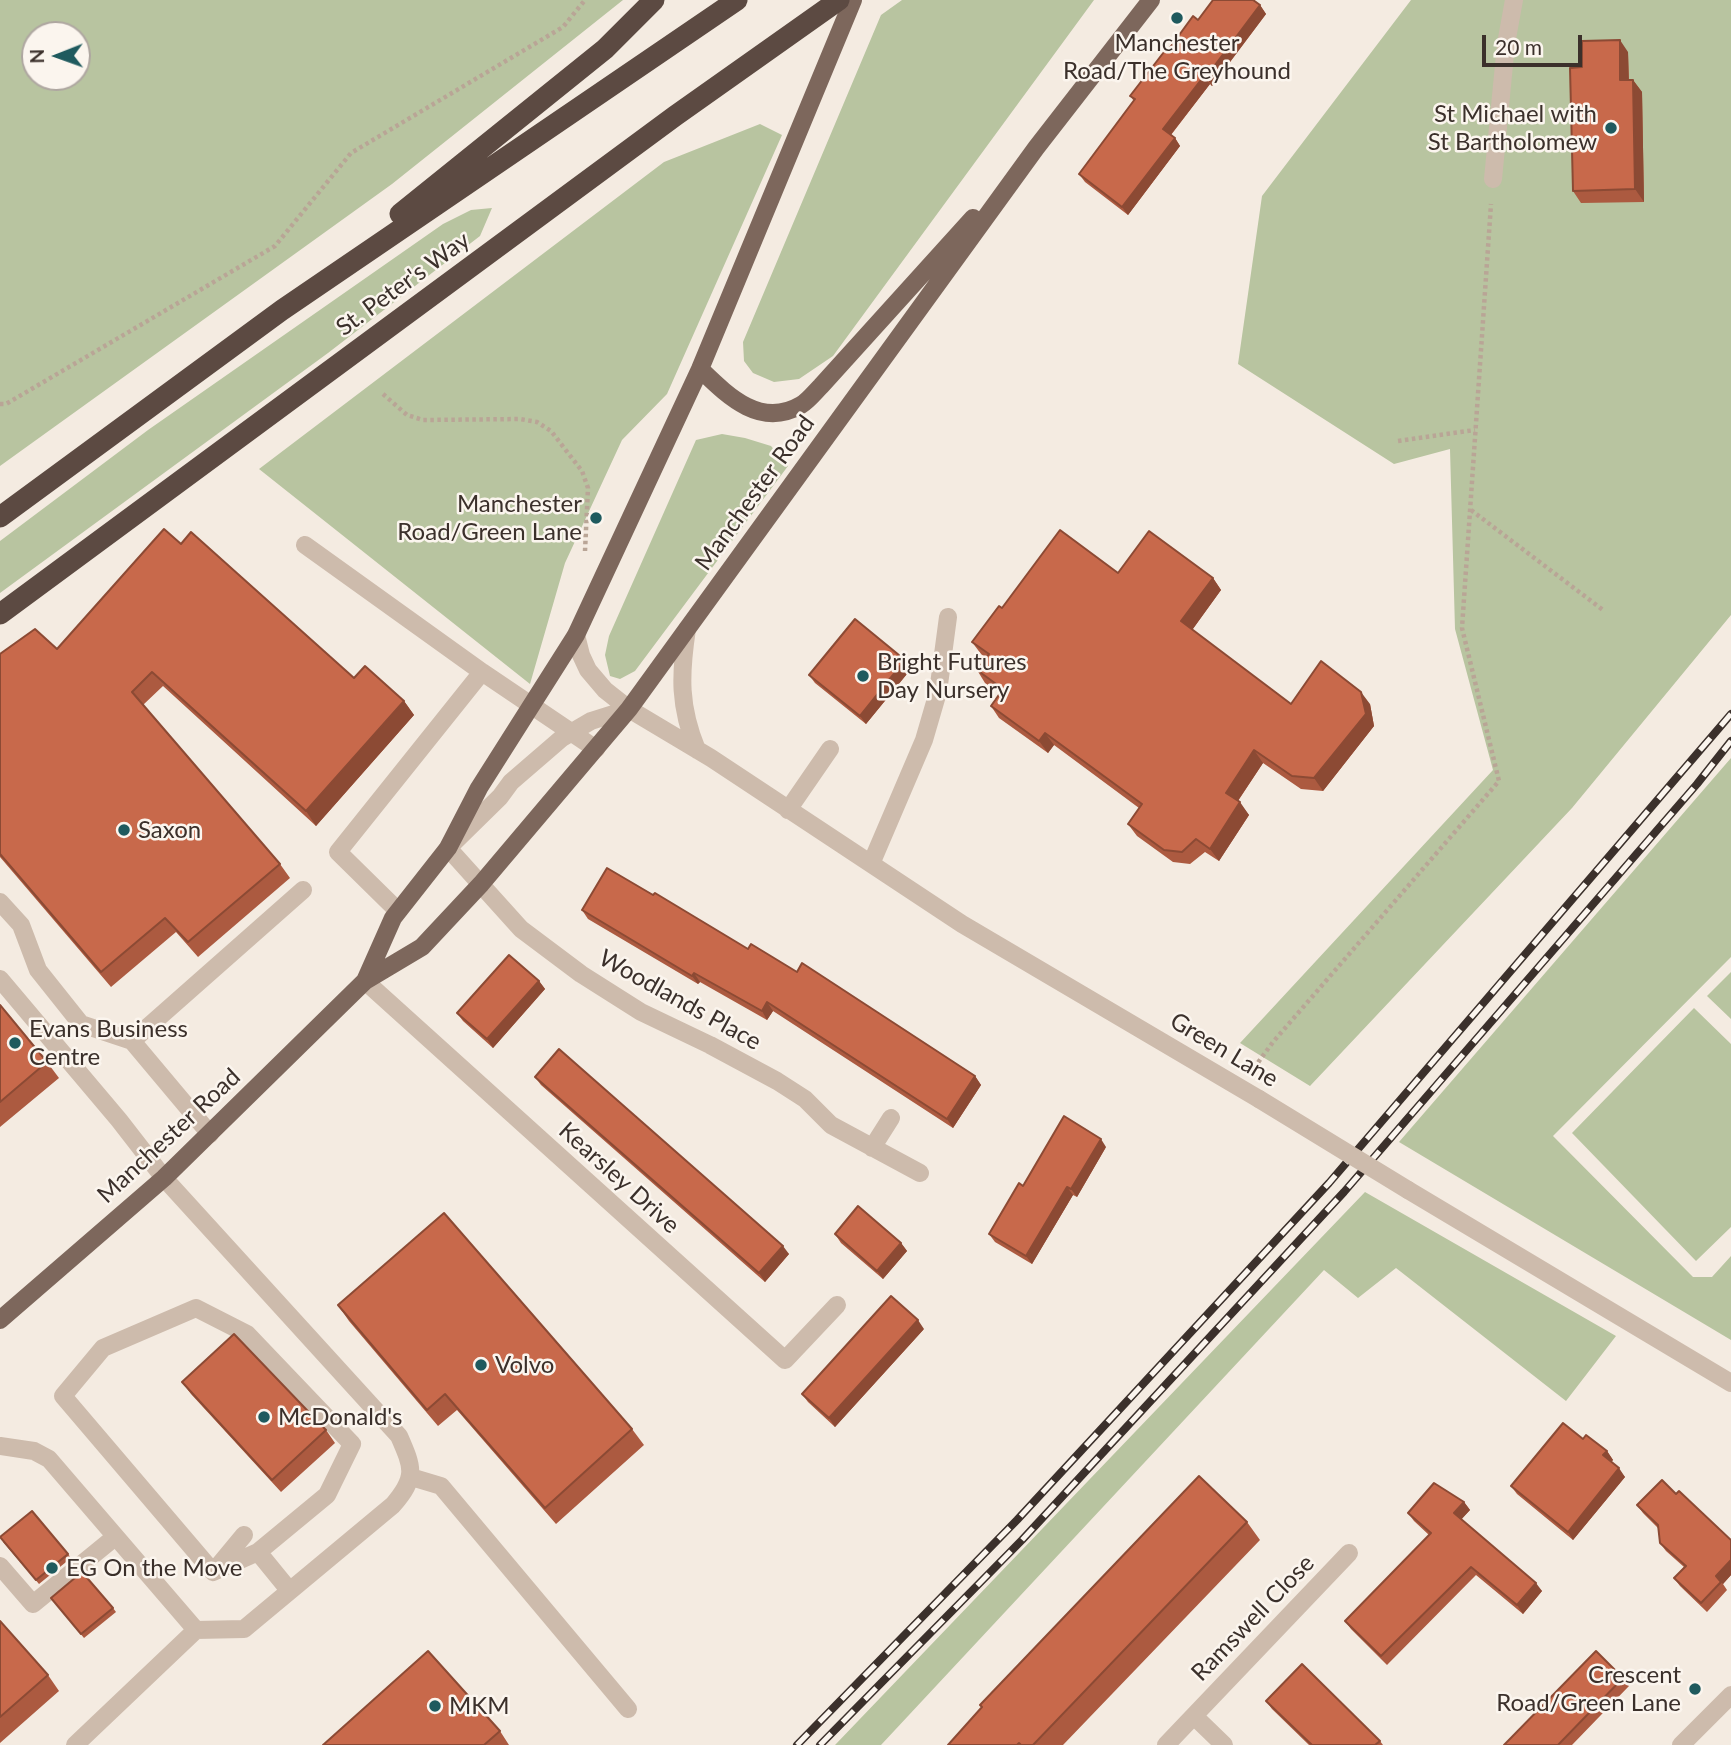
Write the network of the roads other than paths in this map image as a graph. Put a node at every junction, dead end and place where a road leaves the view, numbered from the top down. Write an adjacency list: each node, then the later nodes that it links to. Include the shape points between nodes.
1 (654, 0): 9 (highway, via 605,49)
2 (737, 0): 9 (highway, St. Peter's Way)
3 (839, 0): 13 (highway, St. Peter's Way)
4 (853, 0): 10 (main road, Manchester Road)
5 (1151, 0): 7 (main road, Manchester Road)
6 (1514, 0): 8 (street)
7 (1036, 148): 10 (main road, via 801,405 778,413 750,410); 15 (main road, Manchester Road)
8 (1493, 178)
9 (282, 310): 11 (highway, St. Peter's Way)
10 (700, 369): 16 (main road, Manchester Road)
11 (0, 517)
12 (305, 545): 17 (street)
13 (0, 614)
14 (948, 617): 26 (street, via 938,692 924,740)
15 (687, 629): 19 (main road, Manchester Road); 23 (street, via 683,702)
16 (576, 635): 18 (main road, Manchester Road); 19 (street, Green Lane, via 588,670)
17 (482, 672): 18 (street); 30 (street, via 338,852)
18 (532, 705): 20 (street); 25 (main road, Manchester Road, via 479,788)
19 (629, 709): 20 (street); 21 (main road, Manchester Road); 23 (street, Green Lane)
20 (573, 732): 21 (street); 25 (street, via 512,782)
21 (596, 749): 27 (main road, Manchester Road)
22 (830, 749): 24 (street)
23 (697, 750): 24 (street, Green Lane)
24 (788, 810): 26 (street, Green Lane)
25 (448, 848): 27 (street, Woodlands Place); 30 (main road, Manchester Road)
26 (871, 864): 41 (street, Green Lane, bridge, via 962,924)
27 (481, 884): 32 (main road, Manchester Road, via 422,947); 36 (street, Woodlands Place, via 521,929 581,974 640,1012 778,1081 831,1125)
28 (303, 890): 33 (street)
29 (0, 902): 33 (street, via 21,925 38,970 81,1024)
30 (398, 911): 32 (main road, Manchester Road)
31 (0, 979): 38 (street)
32 (365, 982): 35 (main road, Manchester Road); 39 (street, Kearsley Drive, via 785,1360)
33 (132, 1041): 35 (street)
34 (891, 1118): 36 (street)
35 (210, 1134): 38 (main road, Manchester Road)
36 (872, 1148): 37 (street, Woodlands Place)
37 (920, 1173)
38 (164, 1178): 40 (main road, Manchester Road); 43 (street, via 400,1436 411,1463)
39 (837, 1305)
40 (0, 1320)
41 (1731, 1383)
42 (0, 1446): 45 (street, via 34,1451 49,1459)
43 (411, 1477): 50 (street, via 393,1505); 53 (street, via 441,1486)
44 (244, 1535): 49 (street)
45 (115, 1537): 48 (street, via 33,1604); 51 (street)
46 (258, 1552): 49 (street); 49 (street, via 327,1495 352,1444 247,1334 196,1308 103,1348 63,1396); 50 (street)
47 (1349, 1553): 54 (street, Ramswell Close)
48 (0, 1566)
49 (213, 1572)
50 (289, 1590): 51 (street, via 244,1629)
51 (196, 1630): 55 (street)
52 (1731, 1695): 58 (street)
53 (628, 1709)
54 (1194, 1716): 56 (street, Ramswell Close); 57 (street, Ramswell Close)
55 (75, 1745)
56 (1166, 1745)
57 (1224, 1745)
58 (1681, 1745)

